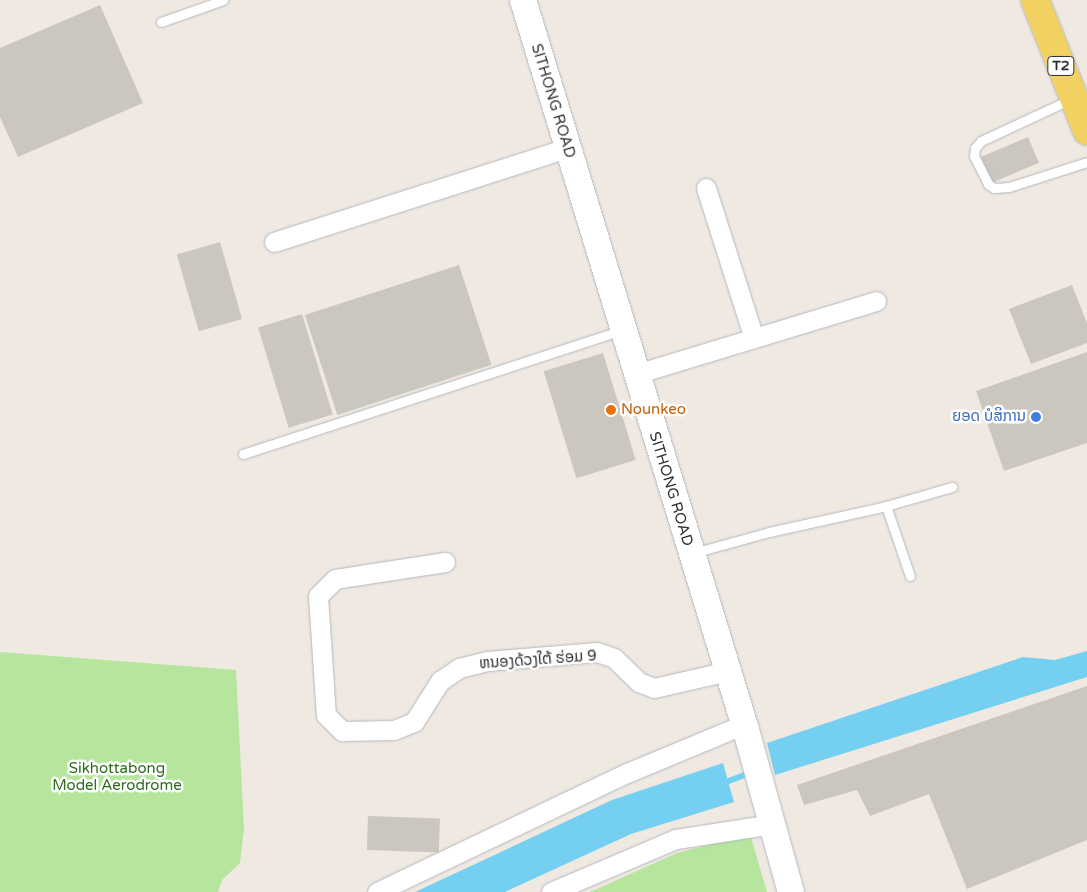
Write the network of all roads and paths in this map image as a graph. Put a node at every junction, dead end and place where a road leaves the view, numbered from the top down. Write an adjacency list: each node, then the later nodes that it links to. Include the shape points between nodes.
1 (223, 0): 4 (lane)
2 (523, 0): 7 (main road, SITHONG ROAD)
3 (1035, 0): 5 (main road, T2)
4 (161, 22)
5 (1074, 98): 6 (main road, T2); 8 (lane, via 981,141 974,156 988,184 994,188 1009,187)
6 (1087, 132)
7 (567, 148): 10 (street); 12 (main road, SITHONG ROAD)
8 (1087, 162)
9 (706, 188): 13 (street)
10 (274, 242)
11 (876, 301): 13 (street)
12 (623, 330): 14 (main road, SITHONG ROAD); 15 (lane)
13 (754, 338): 14 (street)
14 (636, 374): 18 (main road, SITHONG ROAD)
15 (243, 454)
16 (952, 487): 17 (lane)
17 (886, 506): 18 (lane); 20 (lane)
18 (691, 553): 21 (main road, SITHONG ROAD)
19 (445, 562): 21 (street, ຫນອງດ້ວງໃຕ້ ຮ່ອມ 9, via 336,579 318,596 326,715 342,731 394,730 414,722 440,681 459,668 488,661 596,652 614,658 639,682 654,688)
20 (910, 576)
21 (728, 671): 22 (main road, SITHONG ROAD)
22 (745, 727): 23 (main road, SITHONG ROAD); 24 (street, via 627,773)
23 (773, 824): 25 (street, via 676,839); 26 (main road, SITHONG ROAD)
24 (377, 892)
25 (551, 892)
26 (791, 892)

